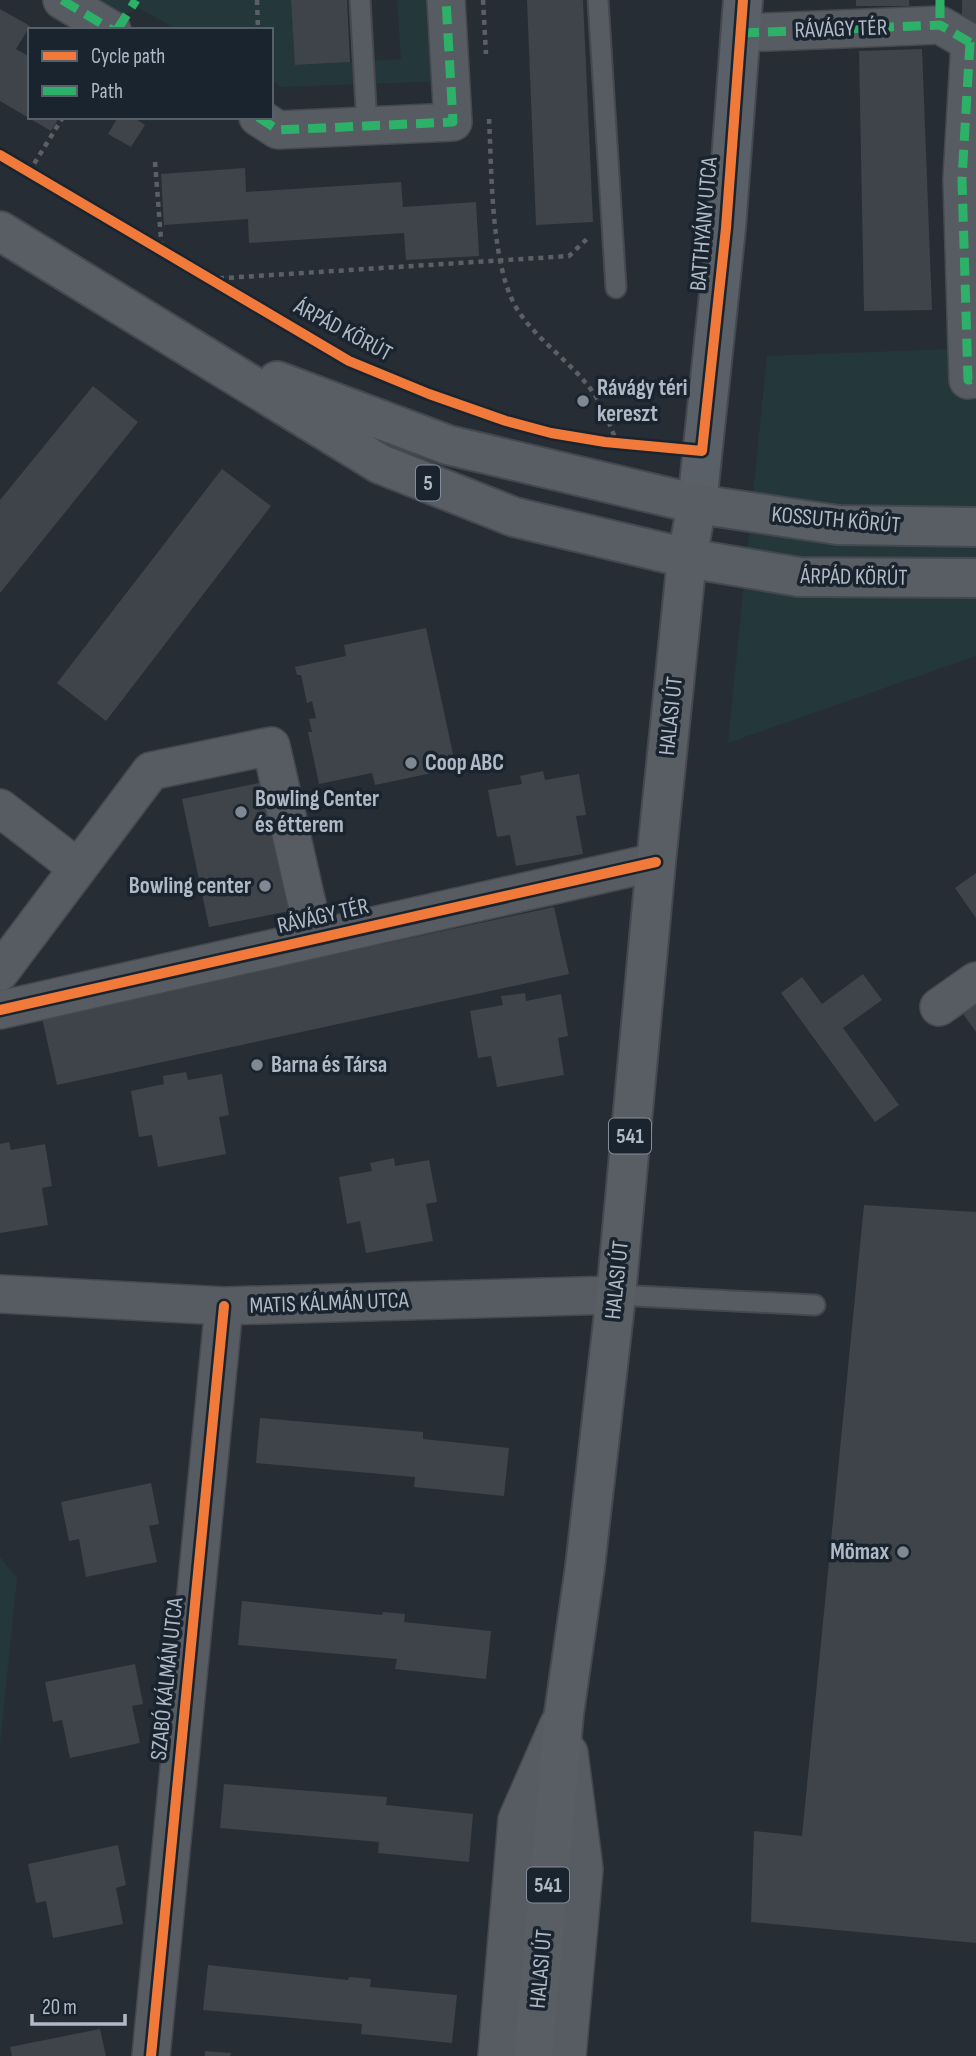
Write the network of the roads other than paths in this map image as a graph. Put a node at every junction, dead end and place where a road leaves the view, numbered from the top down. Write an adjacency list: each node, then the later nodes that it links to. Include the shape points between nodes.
1 (62, 0): 6 (street)
2 (360, 0): 9 (lane)
3 (446, 0): 9 (street, via 453,121)
4 (598, 0): 12 (lane)
5 (742, 16): 7 (street, RÁVÁGY TÉR); 15 (street, BATTHYÁNY UTCA, via 726,228)
6 (108, 27)
7 (957, 28): 10 (street, RÁVÁGY TÉR)
8 (261, 119): 9 (street, via 278,130)
9 (367, 125)
10 (969, 178): 14 (street, RÁVÁGY TÉR, via 968,380)
11 (0, 231): 13 (main road, ÁRPÁD KÖRÚT / 5)
12 (616, 288)
13 (193, 349): 15 (main road, ÁRPÁD KÖRÚT / 5, via 448,445); 17 (main road, ÁRPÁD KÖRÚT / 5, via 380,464 514,517)
14 (976, 379)
15 (697, 504): 16 (main road, KOSSUTH KÖRÚT / 5, via 838,525); 17 (main road, HALASI ÚT / 541)
16 (976, 527)
17 (687, 558): 18 (main road, ÁRPÁD KÖRÚT / 5, via 799,577); 20 (main road, HALASI ÚT / 541)
18 (976, 578)
19 (0, 808): 21 (street)
20 (656, 862): 22 (street, RÁVÁGY TÉR); 28 (main road, HALASI ÚT / 541)
21 (78, 868): 22 (street, via 151,771 271,746); 23 (street)
22 (315, 939): 26 (street, RÁVÁGY TÉR)
23 (0, 972)
24 (976, 981): 25 (street)
25 (939, 1007)
26 (0, 1010)
27 (0, 1294): 30 (street, MATIS KÁLMÁN UTCA)
28 (616, 1295): 29 (lane); 30 (street, MATIS KÁLMÁN UTCA); 31 (main road, HALASI ÚT / 541)
29 (815, 1305)
30 (224, 1306): 32 (street, SZABÓ KÁLMÁN UTCA)
31 (564, 1713): 33 (street, via 517,1820); 34 (main road, HALASI ÚT / 541); 35 (street, via 584,1869)
32 (152, 2056)
33 (497, 2056)
34 (533, 2056)
35 (566, 2056)

